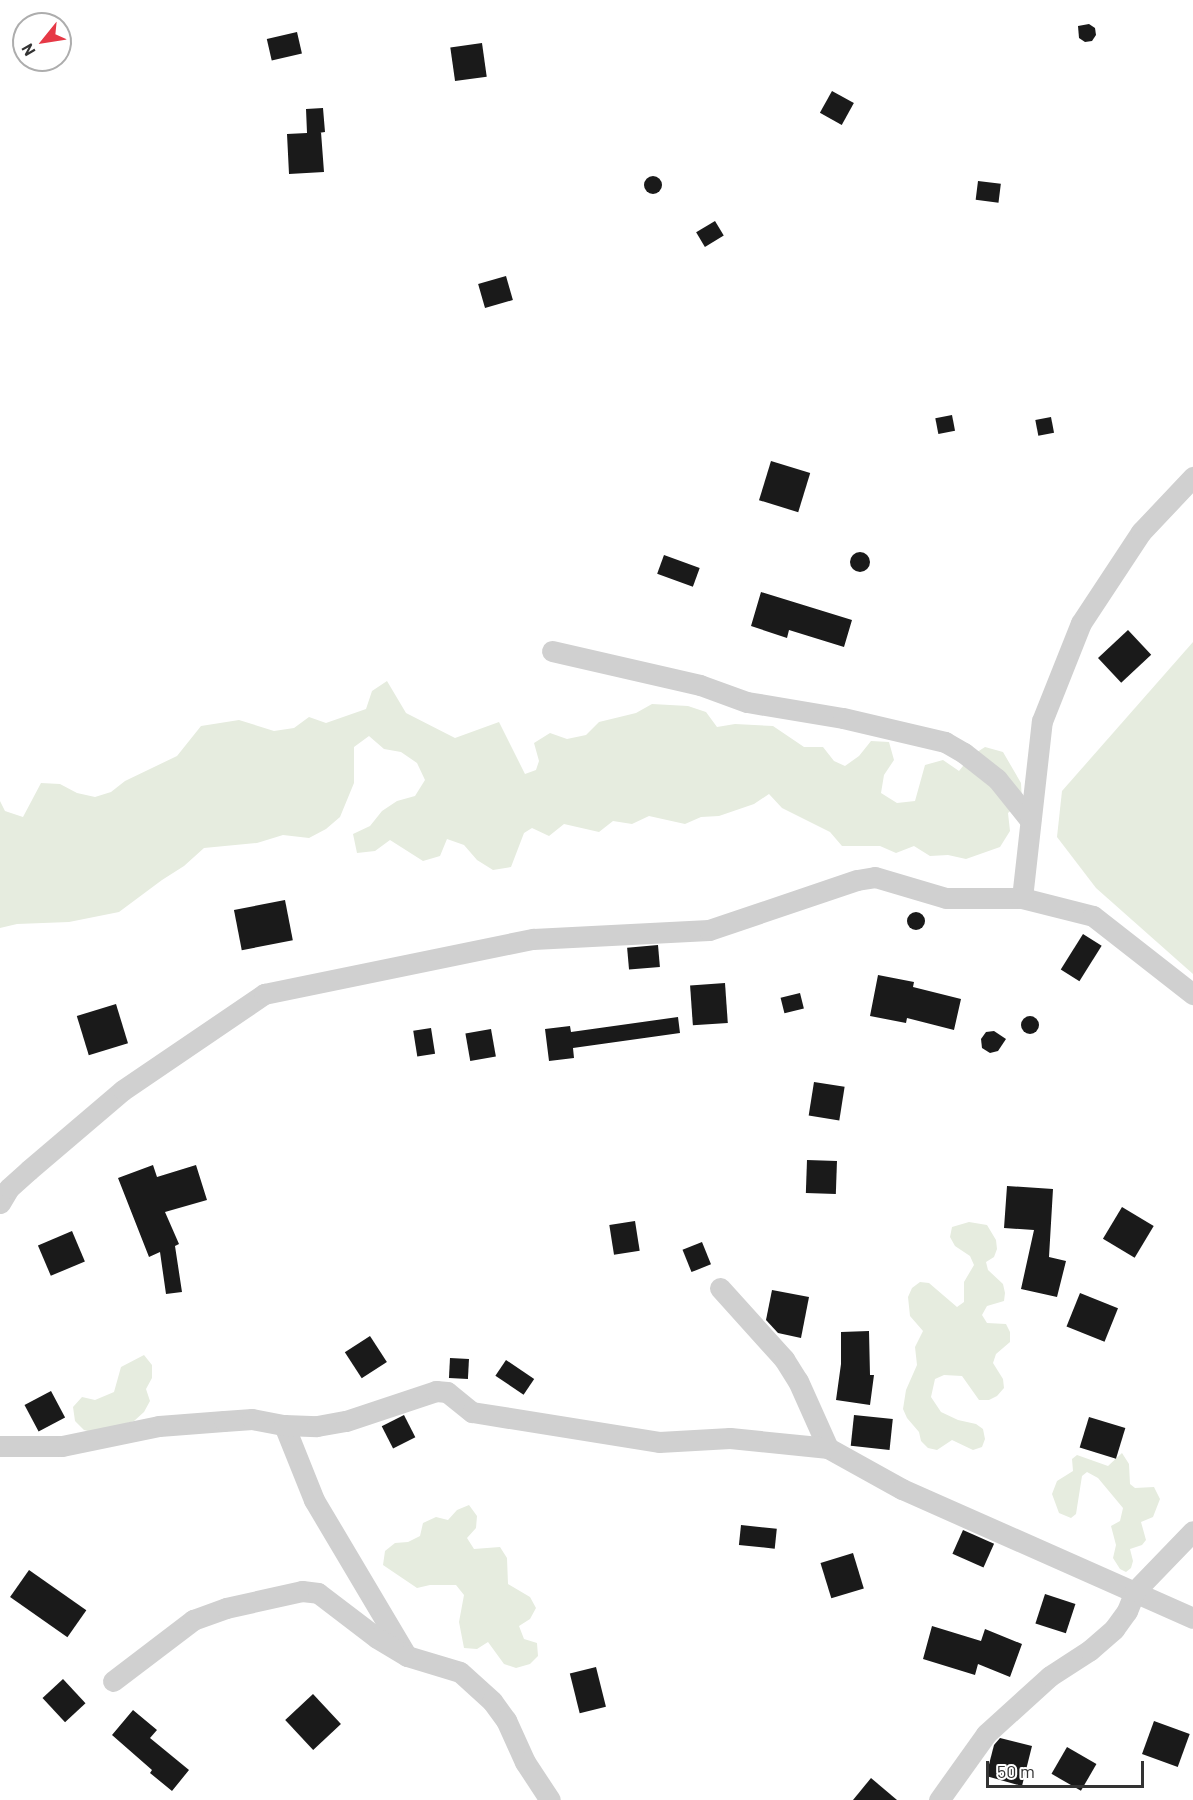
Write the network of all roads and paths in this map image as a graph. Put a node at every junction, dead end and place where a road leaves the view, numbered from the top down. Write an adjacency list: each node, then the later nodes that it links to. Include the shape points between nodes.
1 (1193, 477): 3 (street, via 1141,532 1081,623 1042,722)
2 (552, 651): 3 (street, via 700,685 747,702 843,718 945,742 997,779)
3 (1030, 820): 4 (street)
4 (1022, 898): 5 (street, via 1093,916); 6 (street, via 946,898 876,877 709,930 533,939 264,994 123,1090 9,1188)
5 (1193, 994)
6 (0, 1203)
7 (720, 1288): 10 (street, via 784,1359)
8 (284, 1425): 9 (street, via 252,1419 224,1420 159,1426 62,1446); 10 (street, via 317,1426 346,1421 436,1391 447,1392 472,1412 659,1442 730,1438); 14 (street, via 314,1500)
9 (0, 1446)
10 (828, 1448): 12 (street, via 902,1489)
11 (1193, 1531): 12 (street)
12 (1135, 1592): 13 (street); 17 (street, via 1114,1629 1050,1676 986,1734)
13 (1193, 1618)
14 (407, 1656): 15 (street, via 318,1593 302,1591 226,1608 193,1620); 16 (street, via 460,1672 492,1701)
15 (113, 1681)
16 (550, 1800)
17 (939, 1800)

